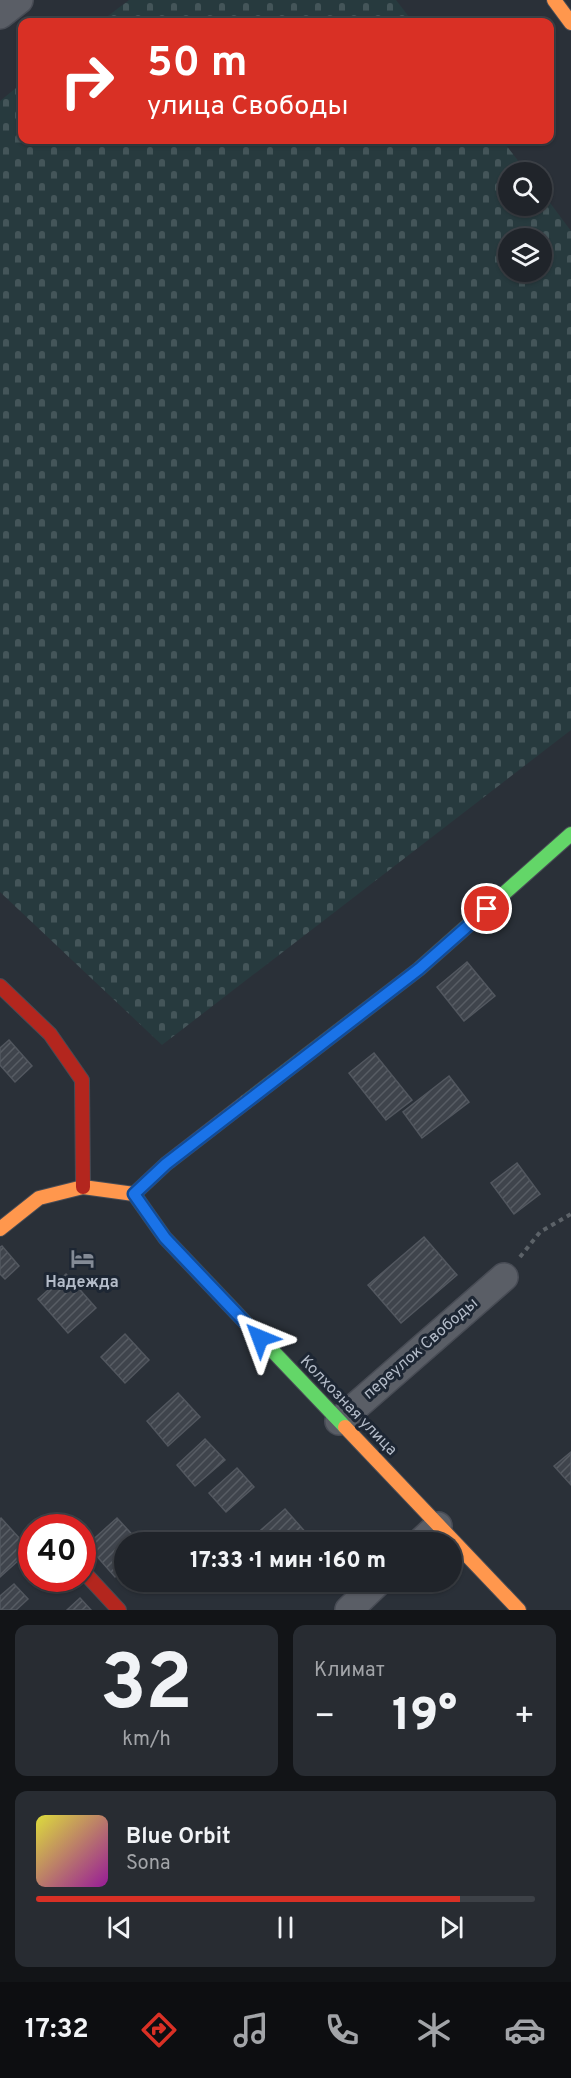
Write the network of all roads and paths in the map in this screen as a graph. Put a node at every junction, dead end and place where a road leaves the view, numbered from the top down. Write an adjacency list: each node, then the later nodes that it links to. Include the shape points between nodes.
1 (19, 0): 3 (street)
2 (554, 0): 4 (street)
3 (0, 15)
4 (571, 23)
5 (571, 834): 8 (street, via 419,969 166,1164)
6 (0, 986): 7 (street, via 50,1035 82,1080)
7 (83, 1187): 8 (street); 10 (street, via 39,1198)
8 (134, 1194): 12 (street, Колхозная улица, via 165,1238)
9 (571, 1214): 11 (path, via 540,1232)
10 (0, 1229)
11 (504, 1277): 12 (street, переулок Свободы)
12 (339, 1421): 13 (street, Колхозная улица)
13 (428, 1532)
14 (462, 1561): 19 (street, Колхозная улица)
15 (96, 1585): 17 (street)
16 (368, 1592): 18 (street)
17 (119, 1610)
18 (349, 1610)
19 (519, 1610)

